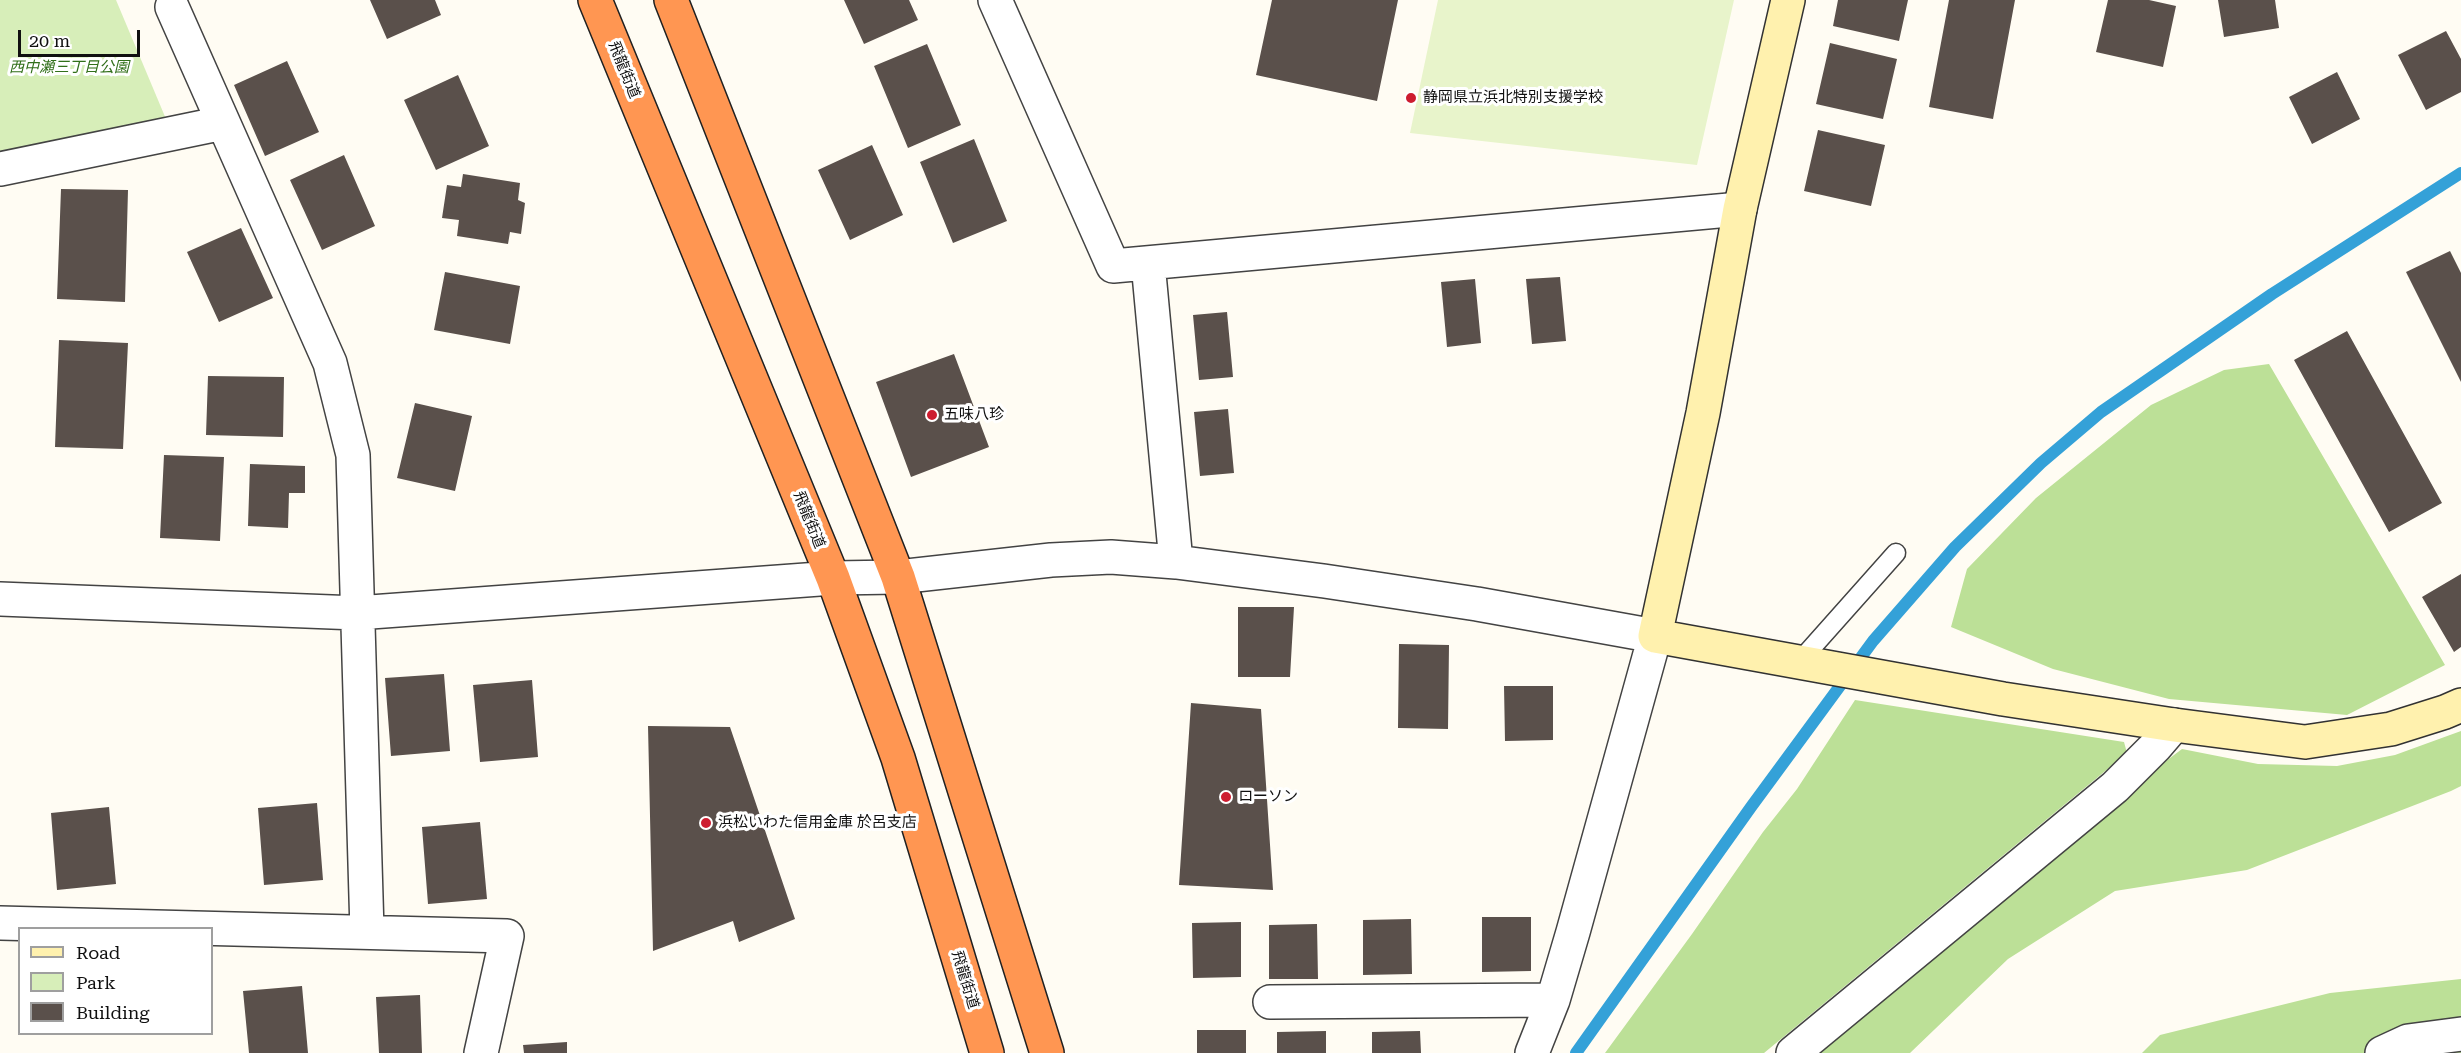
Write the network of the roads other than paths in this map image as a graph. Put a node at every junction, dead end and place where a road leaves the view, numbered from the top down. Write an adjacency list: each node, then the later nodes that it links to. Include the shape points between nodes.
1 (594, 0): 12 (highway, 飛龍街道)
2 (670, 0): 13 (highway)
3 (995, 0): 9 (street, via 1113,266)
4 (1788, 0): 8 (street)
5 (177, 2): 6 (street)
6 (223, 123): 7 (street); 15 (street, via 330,363 352,455)
7 (0, 169)
8 (1740, 209): 9 (street); 16 (street, via 1703,413)
9 (1148, 263): 11 (street)
10 (1896, 553): 17 (lane)
11 (1176, 562): 13 (street, via 1111,557 1051,560); 16 (street, via 1442,599)
12 (833, 578): 13 (street); 15 (street); 28 (highway, 飛龍街道, via 898,758)
13 (898, 578): 29 (highway)
14 (0, 599): 15 (street)
15 (357, 613): 23 (street)
16 (1655, 636): 17 (street); 24 (street)
17 (1814, 665): 19 (street)
18 (2461, 705): 19 (street, via 2391,729 2306,742)
19 (2174, 725): 31 (street, via 2115,787)
20 (0, 923): 21 (street)
21 (184, 927)
22 (213, 928): 23 (street)
23 (367, 931): 27 (street, via 507,936)
24 (1553, 1000): 25 (street); 30 (street)
25 (1270, 1002)
26 (2461, 1034): 32 (street, via 2408,1041)
27 (481, 1053)
28 (987, 1053)
29 (1047, 1053)
30 (1532, 1053)
31 (1793, 1053)
32 (2382, 1053)

